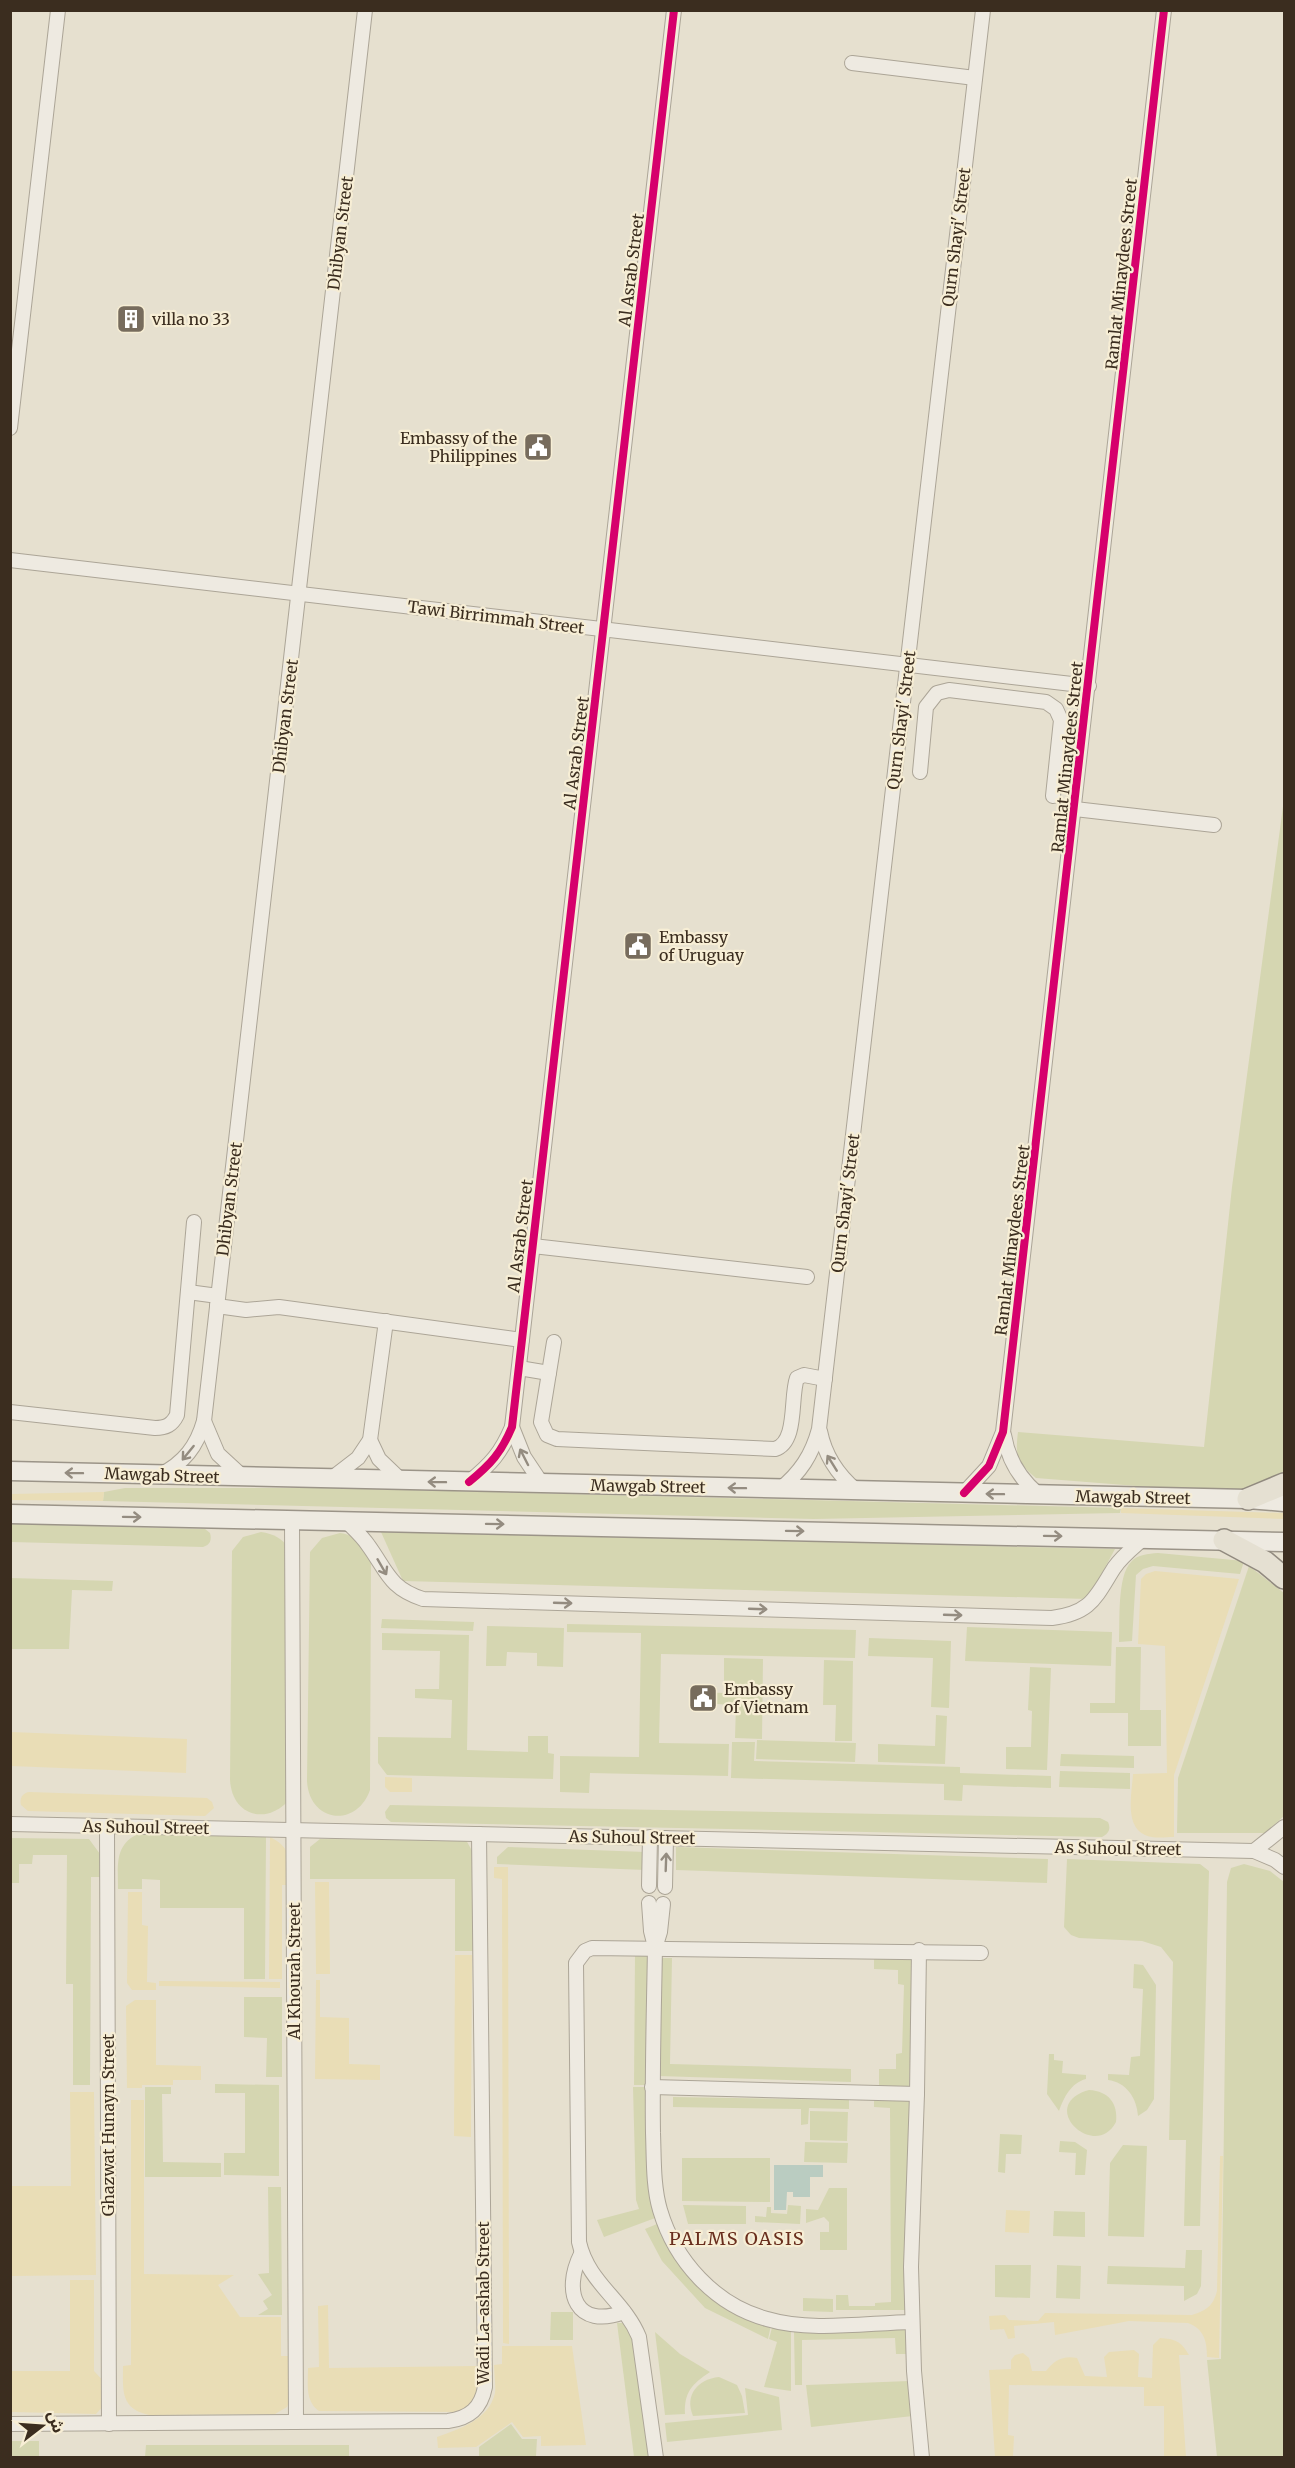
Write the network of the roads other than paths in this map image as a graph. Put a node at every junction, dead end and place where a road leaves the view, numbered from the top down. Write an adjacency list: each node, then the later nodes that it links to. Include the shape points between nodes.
1 (58, 10): 8 (street)
2 (365, 10): 10 (street, Dhibyan Street)
3 (674, 10): 11 (street, Al Asrab Street)
4 (983, 10): 7 (street, Qurn Shayi' Street)
5 (1164, 10): 14 (street, Ramlat Minaydees Street)
6 (852, 63): 7 (street)
7 (975, 78): 12 (street, Qurn Shayi' Street)
8 (10, 428)
9 (10, 560): 10 (street, Tawi Birrimmah Street)
10 (299, 594): 11 (street, Tawi Birrimmah Street); 24 (street, Dhibyan Street)
11 (603, 629): 12 (street, Tawi Birrimmah Street); 21 (street, Al Asrab Street)
12 (907, 665): 13 (street, Tawi Birrimmah Street); 30 (street, Qurn Shayi' Street)
13 (1000, 675): 14 (street, Tawi Birrimmah Street); 15 (street)
14 (1089, 686): 18 (street, Ramlat Minaydees Street)
15 (998, 696): 16 (street, via 949,690 932,697 926,707); 17 (street, via 1046,702 1060,714 1062,726)
16 (920, 772)
17 (1053, 796)
18 (1075, 809): 19 (street); 35 (street, Ramlat Minaydees Street)
19 (1214, 825)
20 (194, 1222): 23 (street)
21 (533, 1246): 22 (street); 26 (street, Al Asrab Street)
22 (807, 1277)
23 (188, 1292): 24 (street); 31 (street, via 177,1415 169,1426 155,1428)
24 (218, 1301): 25 (street, via 246,1310 279,1307); 32 (street, Dhibyan Street)
25 (386, 1321): 26 (street); 36 (street)
26 (522, 1340): 28 (street, Al Asrab Street)
27 (554, 1342): 29 (street)
28 (519, 1368): 29 (street); 33 (street, Al Asrab Street)
29 (549, 1373): 30 (street, via 541,1422 547,1435 557,1440 770,1449 779,1448 787,1440 797,1378 804,1375)
30 (825, 1379): 34 (street, Qurn Shayi' Street)
31 (10, 1412)
32 (204, 1421): 38 (street, Dhibyan Street, one-way to 38, via 189,1453); 39 (street, Dhibyan Street, via 218,1454)
33 (512, 1427): 42 (street, Al Asrab Street, via 500,1454); 43 (street, Al Asrab Street, one-way to 33, via 524,1457)
34 (819, 1429): 45 (street, Qurn Shayi' Street, via 806,1461); 46 (street, Qurn Shayi' Street, one-way to 34, via 826,1455)
35 (1003, 1432): 47 (street, Ramlat Minaydees Street, via 989,1466); 48 (street, Ramlat Minaydees Street, via 1014,1467)
36 (370, 1440): 40 (street, via 358,1458); 41 (street, via 380,1459)
37 (10, 1471): 38 (main road, Mawgab Street, one-way to 37)
38 (160, 1475): 39 (main road, Mawgab Street)
39 (244, 1478): 40 (main road, Mawgab Street)
40 (332, 1479): 41 (main road, Mawgab Street)
41 (402, 1481): 42 (main road, Mawgab Street, one-way to 41)
42 (469, 1482): 43 (main road, Mawgab Street)
43 (542, 1484): 45 (main road, Mawgab Street, one-way to 43)
44 (1284, 1484): 49 (main road)
45 (780, 1489): 46 (main road, Mawgab Street)
46 (856, 1490): 47 (main road, Mawgab Street)
47 (964, 1493): 48 (main road, Mawgab Street, one-way to 47)
48 (1038, 1494): 49 (main road, Mawgab Street)
49 (1248, 1499): 50 (main road, Mawgab Street)
50 (1284, 1502)
51 (10, 1514): 52 (main road, one-way to 52)
52 (292, 1520): 53 (main road); 61 (street, Al Khourah Street)
53 (346, 1521): 54 (main road, one-way to 54); 54 (street, one-way to 54, via 367,1543 388,1578 398,1588 423,1599 1052,1618 1085,1608 1098,1596 1122,1558)
54 (1144, 1538): 55 (main road)
55 (1224, 1540): 56 (main road); 57 (main road, via 1265,1562)
56 (1284, 1542)
57 (1284, 1578)
58 (10, 1824): 59 (street, As Suhoul Street)
59 (107, 1826): 61 (street, As Suhoul Street); 80 (street, Ghazwat Hunayn Street)
60 (1284, 1827): 65 (street)
61 (293, 1830): 62 (street, As Suhoul Street); 78 (street, Al Khourah Street)
62 (479, 1834): 63 (street, As Suhoul Street); 78 (street, Wadi La-ashab Street, via 483,2398 470,2415 460,2420)
63 (650, 1838): 64 (street, As Suhoul Street); 67 (street)
64 (666, 1838): 65 (street, As Suhoul Street); 68 (street, one-way to 64)
65 (1254, 1851): 66 (street, As Suhoul Street)
66 (1284, 1867)
67 (649, 1886)
68 (665, 1887)
69 (656, 1904): 70 (street, via 651,1931)
70 (655, 1947): 71 (street); 73 (street); 75 (street, via 592,1948 576,1963)
71 (919, 1950): 72 (street); 74 (street)
72 (981, 1953)
73 (652, 2087): 74 (street); 77 (street, via 660,2209 671,2239 688,2266 710,2289 736,2307 797,2325)
74 (917, 2094): 77 (street, via 911,2209)
75 (581, 2254): 76 (street, via 594,2277); 76 (street, via 571,2287 580,2308 599,2316)
76 (624, 2312): 81 (street, via 639,2337)
77 (912, 2322): 82 (street)
78 (296, 2422): 80 (street, Wadi La-ashab Street)
79 (10, 2424): 80 (street, Wadi La-ashab Street)
80 (110, 2424)
81 (656, 2457)
82 (922, 2457)

